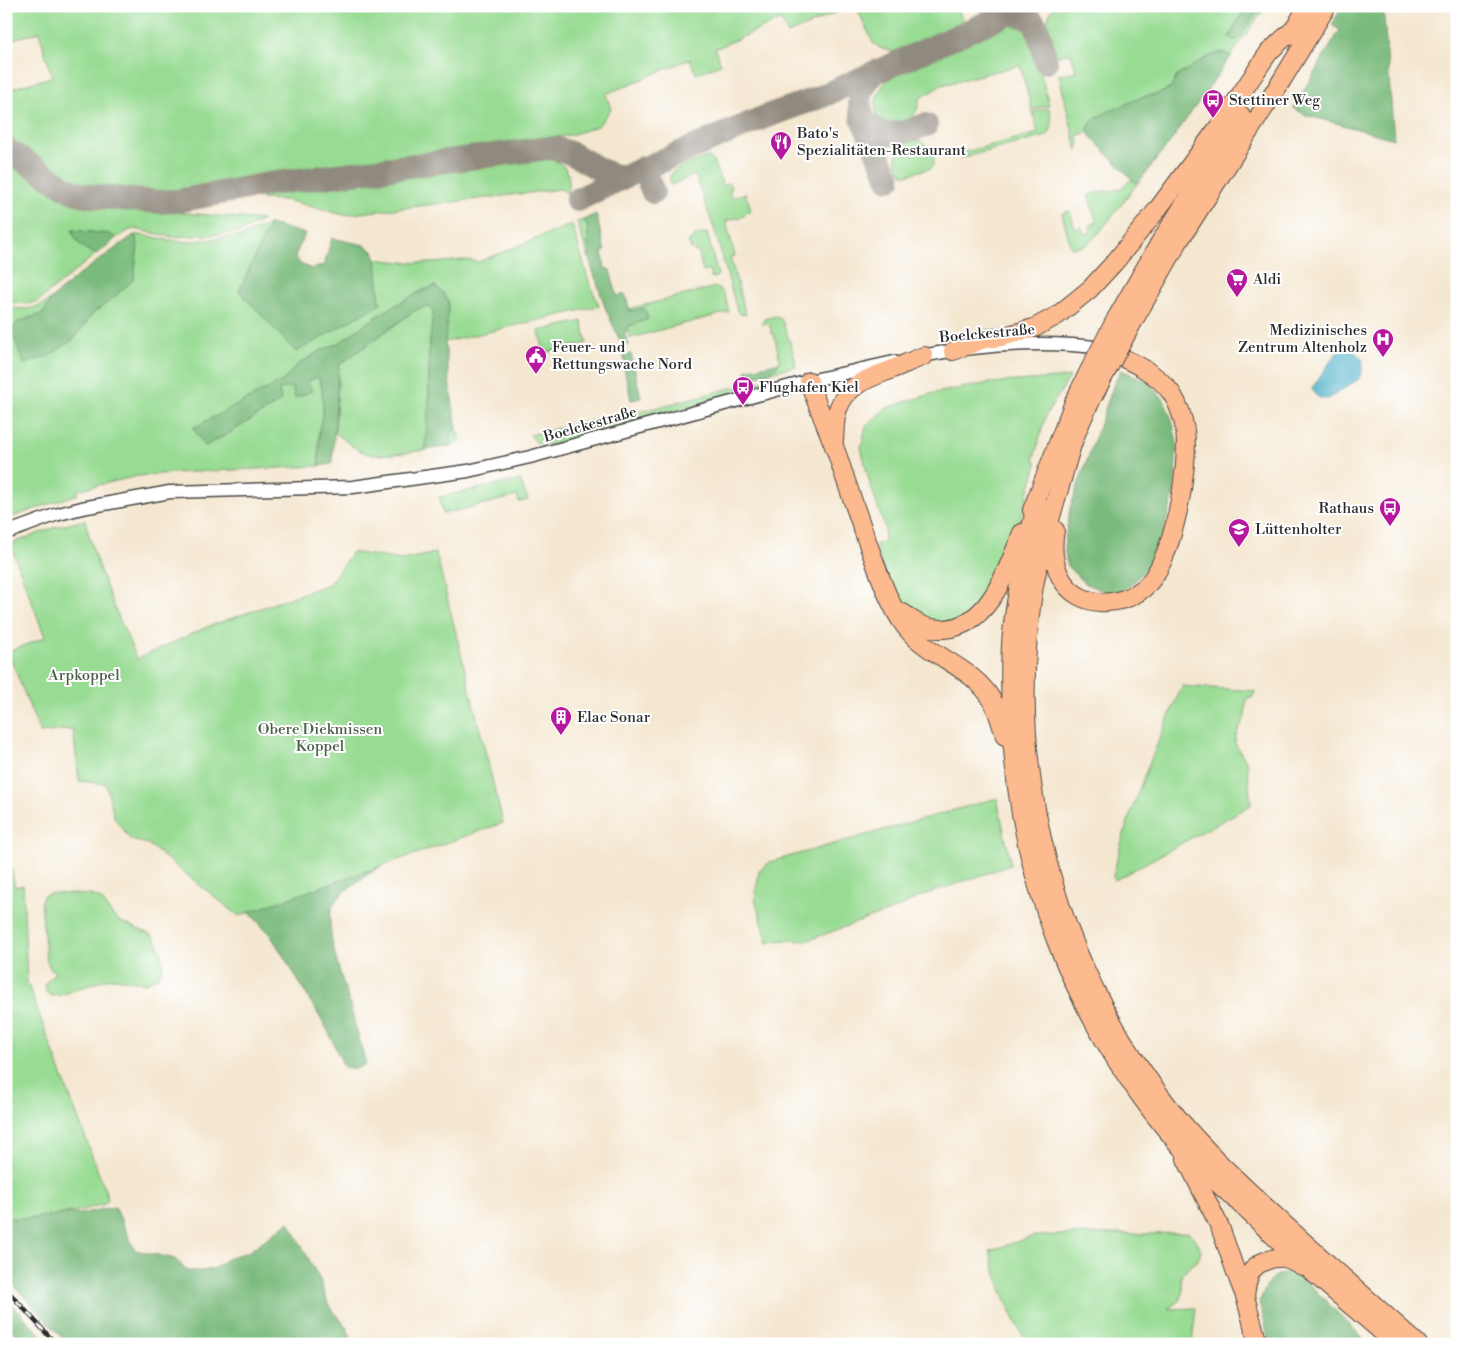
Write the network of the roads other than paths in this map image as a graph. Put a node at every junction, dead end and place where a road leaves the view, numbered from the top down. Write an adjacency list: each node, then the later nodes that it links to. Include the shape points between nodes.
1 (1308, 6): 3 (highway)
2 (1327, 6): 7 (highway, bridge, via 1179,241 1134,320)
3 (1296, 27): 5 (highway, via 1269,52 1220,125 1140,231 1076,302 1034,328 984,339); 7 (highway, bridge, via 1116,317)
4 (1103, 348): 5 (street, Boelckestraße, via 1023,344); 10 (highway, via 1156,376 1180,407 1185,430 1185,466 1176,519 1164,557 1152,580 1137,593 1112,603 1090,600 1070,589 1061,578 1053,551)
5 (952, 351): 6 (street, Boelckestraße)
6 (924, 356): 8 (street, Boelckestraße); 9 (highway, via 866,379 852,388 838,410)
7 (1097, 372): 10 (highway, via 1095,392 1073,443); 11 (highway, via 1071,409)
8 (809, 381): 9 (highway); 12 (street, Boelckestraße, via 468,471 353,487 170,492 82,508)
9 (833, 443): 13 (highway)
10 (1056, 499): 15 (highway, via 1035,581 1028,637 1027,743 1031,785 1049,870 1068,927 1107,1013 1135,1057)
11 (1037, 501): 13 (highway, via 999,584 974,619 948,629 931,628 911,620); 14 (highway, via 1012,632 1009,680)
12 (6, 533)
13 (889, 597): 14 (highway, via 903,623 916,638 976,680 992,699)
14 (1013, 762): 15 (highway, via 1030,860 1053,934 1095,1026 1124,1074)
15 (1142, 1083): 16 (highway); 21 (highway, via 1169,1106 1233,1177)
16 (1179, 1146): 17 (highway); 18 (highway, via 1220,1227)
17 (1308, 1268): 18 (highway, via 1284,1258 1268,1260 1251,1272); 20 (highway)
18 (1245, 1296): 19 (highway)
19 (1258, 1344)
20 (1396, 1344)
21 (1418, 1344)

